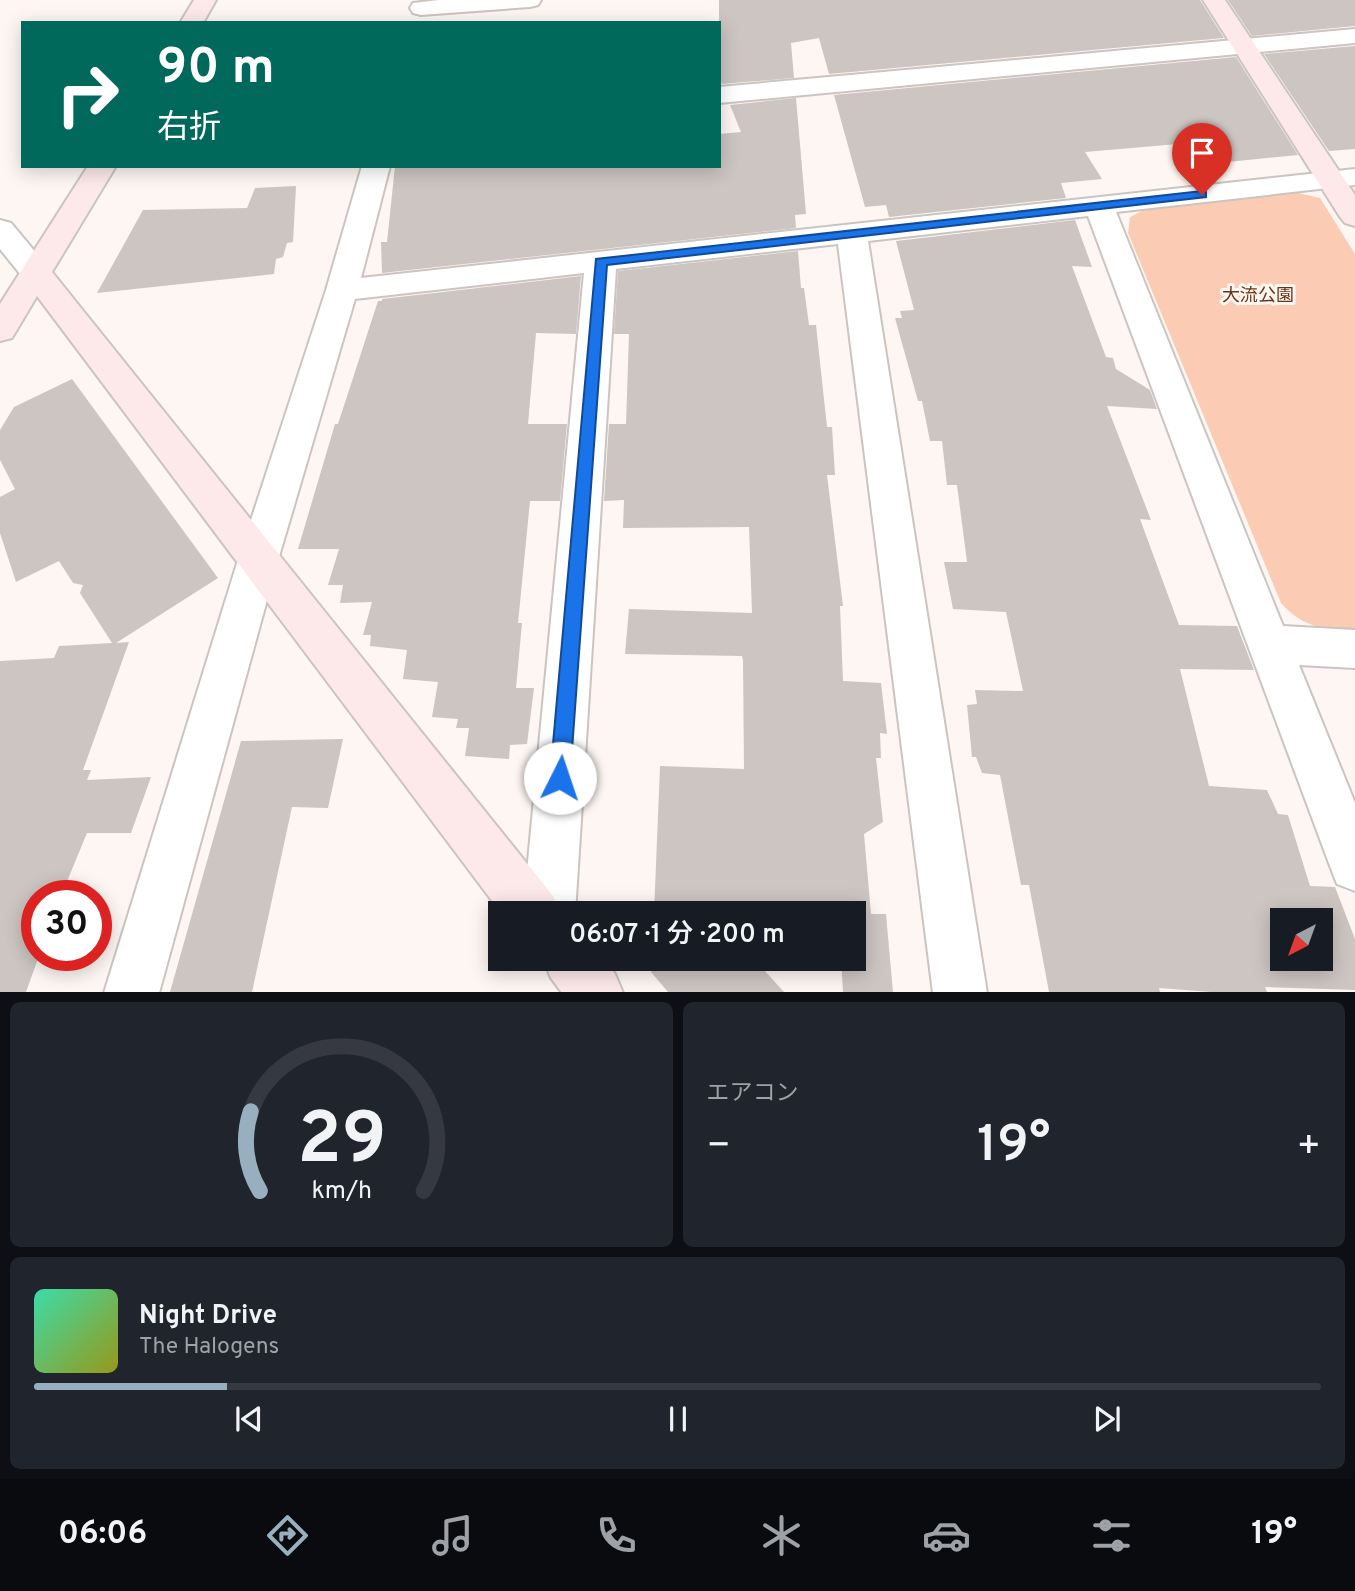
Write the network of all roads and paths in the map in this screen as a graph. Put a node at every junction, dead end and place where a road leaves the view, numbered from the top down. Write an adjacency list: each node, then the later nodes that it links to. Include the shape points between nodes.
1 (205, 0): 5 (street)
2 (530, 0): 4 (street)
3 (1214, 0): 7 (street)
4 (420, 10)
5 (192, 21)
6 (1355, 36): 7 (street)
7 (1244, 47): 8 (street); 11 (street)
8 (721, 94)
9 (101, 168): 17 (street)
10 (375, 168): 18 (street)
11 (1343, 179): 12 (street); 13 (street)
12 (1099, 206): 15 (street); 21 (street)
13 (1355, 217)
14 (0, 229): 17 (street)
15 (852, 233): 16 (street); 29 (street)
16 (601, 261): 18 (street); 25 (street)
17 (19, 288): 19 (street); 20 (street)
18 (342, 290): 20 (street)
19 (0, 330)
20 (258, 560): 24 (street); 27 (street)
21 (1267, 644): 22 (street); 23 (street)
22 (1355, 649)
23 (1355, 866)
24 (525, 901)
25 (550, 901)
26 (579, 971): 28 (street)
27 (131, 992)
28 (596, 992)
29 (960, 992)

